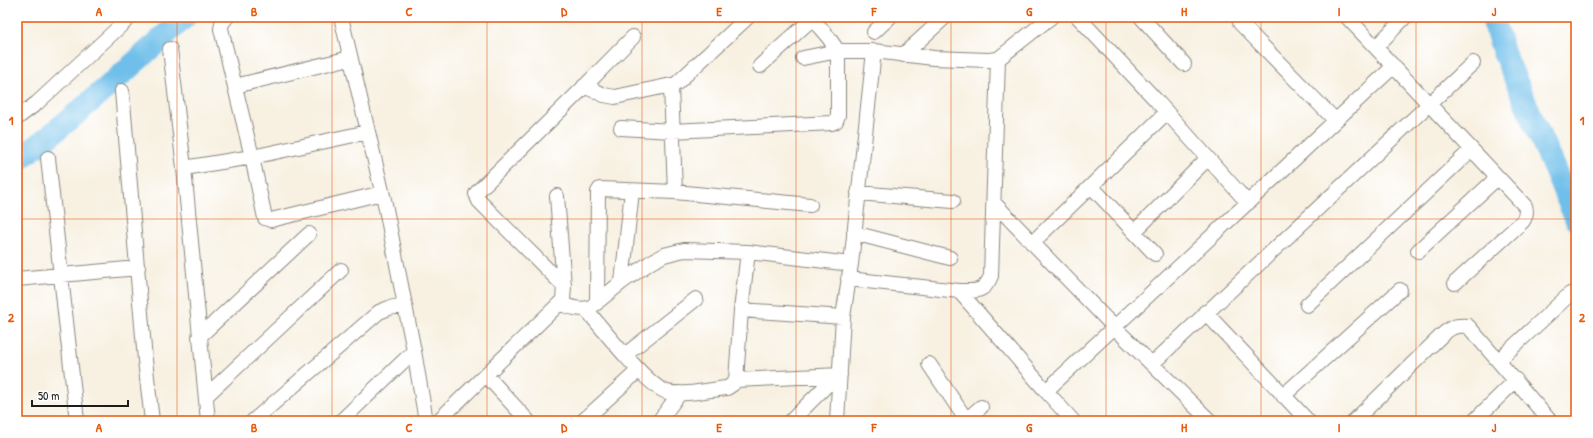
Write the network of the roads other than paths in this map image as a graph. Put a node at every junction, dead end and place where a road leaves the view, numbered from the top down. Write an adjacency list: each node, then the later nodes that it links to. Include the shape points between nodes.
1 (130, 17): 34 (street, via 43,98)
2 (227, 17): 28 (street, via 222,22 221,29)
3 (341, 17): 21 (street)
4 (748, 17): 30 (street, via 681,81)
5 (890, 17): 14 (street)
6 (945, 17): 20 (street)
7 (1050, 17): 23 (street)
8 (1078, 17): 33 (street)
9 (1141, 17): 25 (street)
10 (1347, 17): 16 (street)
11 (1405, 17): 16 (street)
12 (812, 18): 18 (street); 26 (street)
13 (1240, 23): 35 (street)
14 (874, 32)
15 (633, 36): 29 (street)
16 (1376, 47): 27 (street)
17 (170, 49): 43 (street)
18 (838, 51): 19 (street); 22 (street); 37 (street, via 838,115 832,123)
19 (874, 51): 20 (street); 49 (street)
20 (903, 55): 23 (street)
21 (350, 58): 28 (street); 38 (street)
22 (803, 58)
23 (998, 59): 52 (street)
24 (1473, 63): 32 (street)
25 (1184, 64)
26 (760, 66)
27 (1394, 66): 32 (street); 35 (street)
28 (235, 86): 40 (street)
29 (584, 86): 30 (street, via 615,97); 71 (street, via 476,194 479,201)
30 (671, 86): 37 (street)
31 (122, 91): 64 (street)
32 (1429, 105): 39 (street); 81 (street)
33 (1167, 112): 42 (street); 45 (street)
34 (17, 118)
35 (1335, 120): 53 (street)
36 (621, 128): 37 (street)
37 (672, 130): 47 (street)
38 (368, 132): 40 (street); 48 (street)
39 (1471, 150): 44 (street); 78 (street)
40 (252, 156): 43 (street); 48 (street, via 264,214 268,220)
41 (48, 158): 66 (street)
42 (1207, 158): 53 (street); 55 (street)
43 (184, 168): 84 (street)
44 (1497, 178): 59 (street); 70 (street, via 1525,206 1526,216)
45 (1091, 186): 55 (street); 58 (street)
46 (632, 191): 47 (street); 69 (street); 79 (street, via 602,189 598,192)
47 (675, 192): 54 (street)
48 (382, 193): 77 (street)
49 (858, 193): 51 (street); 56 (street)
50 (557, 196): 71 (street)
51 (954, 201)
52 (994, 203): 58 (street); 72 (street, via 991,276 988,283 977,291)
53 (1248, 203): 83 (street)
54 (810, 205)
55 (1134, 232): 61 (street)
56 (854, 233): 62 (street); 63 (street)
57 (309, 234): 84 (street)
58 (1032, 243): 83 (street)
59 (1418, 251)
60 (748, 252): 63 (street); 69 (street, via 673,252 651,262); 80 (street)
61 (1155, 254)
62 (950, 258)
63 (851, 264): 68 (street)
64 (138, 268): 66 (street); 101 (street)
65 (341, 270): 97 (street)
66 (62, 274): 67 (street); 100 (street)
67 (17, 279)
68 (848, 279): 72 (street); 82 (street)
69 (622, 282): 79 (street)
70 (1455, 283)
71 (564, 286): 76 (street, via 564,297)
72 (960, 290): 95 (street)
73 (1400, 290): 98 (street)
74 (1570, 294): 87 (street)
75 (696, 299): 86 (street)
76 (560, 304): 79 (street, via 578,309); 91 (street)
77 (405, 305): 85 (street); 103 (street, via 379,312)
78 (1307, 305)
79 (592, 306): 86 (street)
80 (741, 310): 82 (street); 93 (street)
81 (1206, 312): 89 (street); 98 (street)
82 (843, 317): 92 (street)
83 (1115, 328): 89 (street); 95 (street)
84 (199, 337): 97 (street)
85 (414, 351): 104 (street); 105 (street)
86 (625, 355): 90 (street)
87 (1498, 360): 94 (street); 116 (street, via 1468,326 1451,327)
88 (929, 364): 112 (street)
89 (1152, 364): 114 (street)
90 (639, 370): 96 (street, via 666,392); 108 (street)
91 (486, 375): 106 (street); 107 (street)
92 (839, 375): 93 (street); 110 (street); 111 (street)
93 (736, 380): 96 (street, via 727,388)
94 (1516, 380): 117 (street); 118 (street)
95 (1046, 391): 113 (street)
96 (680, 393): 109 (street)
97 (206, 396): 102 (street)
98 (1283, 396): 115 (street)
99 (982, 407): 112 (street)
100 (78, 421)
101 (152, 421)
102 (208, 421)
103 (253, 421)
104 (341, 421)
105 (426, 421)
106 (438, 421)
107 (528, 421)
108 (583, 421)
109 (659, 421)
110 (791, 421)
111 (837, 421)
112 (966, 421)
113 (1073, 421)
114 (1210, 421)
115 (1308, 421)
116 (1354, 421)
117 (1474, 421)
118 (1550, 421)

